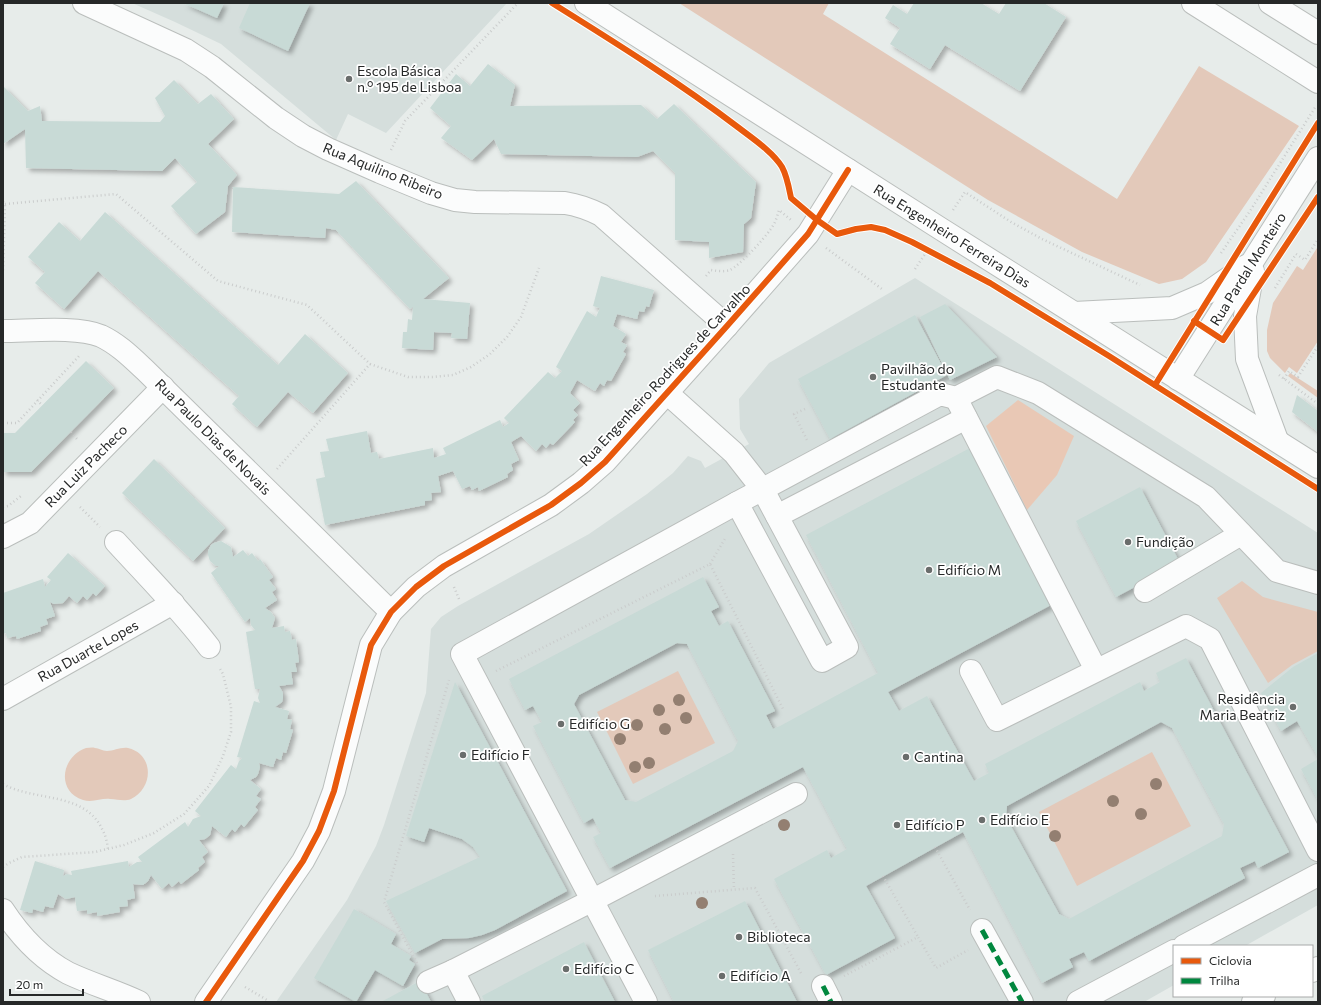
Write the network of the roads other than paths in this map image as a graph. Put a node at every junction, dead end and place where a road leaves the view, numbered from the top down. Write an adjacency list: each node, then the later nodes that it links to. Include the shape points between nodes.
1 (84, 3): 11 (main road, Rua Aquilino Ribeiro, via 186,50 212,67 276,118 328,150 430,194 475,202 565,203 592,210 601,215)
2 (586, 3): 8 (main road, Rua Engenheiro Ferreira Dias)
3 (1193, 3): 6 (main road)
4 (1270, 3): 5 (main road)
5 (1318, 33)
6 (1318, 82)
7 (1314, 165): 9 (main road, Rua Pardal Monteiro)
8 (848, 170): 10 (main road, Rua Engenheiro Ferreira Dias); 11 (main road, Rua Engenheiro Rodrigues de Carvalho, via 808,234)
9 (1255, 260): 10 (main road, via 1207,293 1172,308); 13 (main road, Rua Pardal Monteiro); 18 (main road, via 1245,316 1247,359)
10 (1074, 313): 13 (main road, Rua Engenheiro Ferreira Dias)
11 (727, 326): 15 (main road, Rua Engenheiro Rodrigues de Carvalho)
12 (3, 331): 14 (main road, Rua Paulo Dias de Novais, via 72,330 99,336 122,348)
13 (1178, 379): 18 (main road, Rua Engenheiro Ferreira Dias)
14 (163, 388): 24 (main road, Rua Luiz Pacheco, via 30,524); 29 (main road, Rua Paulo Dias de Novais)
15 (668, 393): 20 (main road, via 734,452); 29 (main road, Rua Engenheiro Rodrigues de Carvalho, via 605,462 581,483 551,505 444,566 416,587)
16 (956, 398): 17 (main road); 20 (main road, via 940,394); 23 (main road, via 997,377 1038,393 1206,498)
17 (966, 418): 22 (main road); 31 (main road)
18 (1276, 440): 19 (main road, Rua Engenheiro Ferreira Dias)
19 (1318, 467)
20 (763, 490): 21 (main road); 22 (main road)
21 (737, 503): 22 (main road, via 822,661 847,647); 37 (main road, via 462,654)
22 (777, 516)
23 (1241, 534): 26 (main road, via 1277,570); 27 (main road)
24 (3, 537)
25 (116, 542): 28 (main road)
26 (1318, 583)
27 (1145, 591)
28 (173, 603): 30 (main road); 33 (main road, Rua Duarte Lopes)
29 (391, 612): 46 (main road, Rua Engenheiro Rodrigues de Carvalho, via 371,645 334,790 319,831 303,861)
30 (209, 647)
31 (1096, 670): 32 (main road, via 997,720); 35 (main road, via 1186,626 1210,640)
32 (971, 671)
33 (3, 699)
34 (796, 794): 37 (main road)
35 (1318, 850)
36 (1318, 875): 40 (main road)
37 (593, 900): 42 (main road); 48 (main road)
38 (3, 910): 45 (main road, via 17,931 41,956 68,973)
39 (984, 935): 49 (main road)
40 (1186, 945)
41 (1173, 952): 50 (main road)
42 (453, 971): 43 (main road); 47 (main road)
43 (428, 982)
44 (1262, 997): 51 (main road)
45 (139, 1002)
46 (206, 1002)
47 (469, 1002)
48 (646, 1002)
49 (1022, 1002)
50 (1078, 1002)
51 (1253, 1002)

